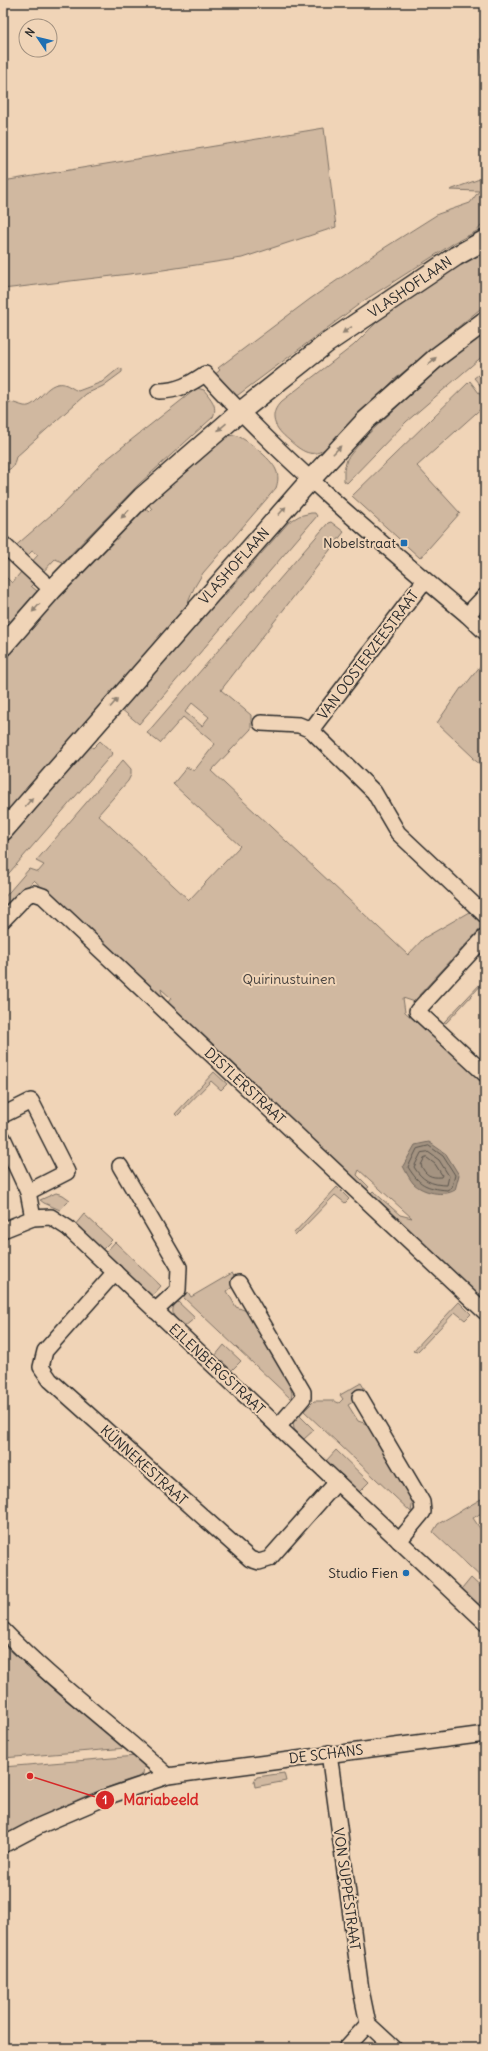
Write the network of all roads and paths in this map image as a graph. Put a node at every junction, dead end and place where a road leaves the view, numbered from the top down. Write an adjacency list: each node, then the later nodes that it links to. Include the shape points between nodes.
1 (485, 240): 4 (street, VLASHOFLAAN, one-way to 4, via 456,256 327,343)
2 (485, 321): 5 (street, VLASHOFLAAN, one-way to 2, via 365,421 437,357)
3 (159, 391): 4 (street, via 172,391 205,374)
4 (240, 412): 5 (street); 8 (street, VLASHOFLAAN, one-way to 8, via 142,497)
5 (311, 479): 7 (street); 15 (street, VLASHOFLAAN, one-way to 5)
6 (3, 544): 8 (street)
7 (425, 580): 10 (street); 14 (street, VAN OOSTERZEESTRAAT)
8 (52, 590): 12 (street, VLASHOFLAAN, one-way to 12)
9 (485, 596): 10 (street)
10 (467, 615): 11 (street)
11 (485, 632)
12 (3, 646)
13 (261, 723): 14 (street, VAN OOSTERZEESTRAAT, via 299,725)
14 (311, 730): 16 (street, VAN OOSTERZEESTRAAT, via 374,792 398,833)
15 (3, 831)
16 (485, 915)
17 (3, 920): 29 (street, DISTLERSTRAAT, via 26,895 34,893 42,896)
18 (485, 937): 19 (street, via 416,1011)
19 (485, 1074)
20 (3, 1115): 23 (street, via 31,1101 67,1172)
21 (3, 1138): 23 (street)
22 (120, 1166): 28 (street, via 178,1267 178,1290)
23 (28, 1192): 24 (street)
24 (33, 1218): 25 (street, EILENBERGSTRAAT); 26 (street, EILENBERGSTRAAT, via 51,1217 68,1228)
25 (3, 1230)
26 (115, 1272): 28 (street, EILENBERGSTRAAT); 32 (street, KÜNNEKESTRAAT, via 45,1351 41,1367 50,1380 254,1561 269,1558)
27 (239, 1283): 31 (street, via 303,1392 303,1398)
28 (155, 1311): 31 (street, EILENBERGSTRAAT)
29 (485, 1312)
30 (360, 1397): 33 (street, via 422,1502 422,1512)
31 (278, 1427): 32 (street, EILENBERGSTRAAT)
32 (337, 1482): 33 (street, EILENBERGSTRAAT)
33 (399, 1541): 34 (street, EILENBERGSTRAAT)
34 (485, 1622)
35 (3, 1630): 38 (street, via 75,1697)
36 (485, 1734): 37 (street, DE SCHANS)
37 (329, 1753): 38 (street, DE SCHANS); 40 (street, VON SUPPÉSTRAAT, via 361,1990)
38 (168, 1776): 39 (street, DE SCHANS, via 109,1796 39,1826)
39 (3, 1845)
40 (368, 2024): 41 (street); 42 (street)
41 (346, 2048)
42 (394, 2048)

